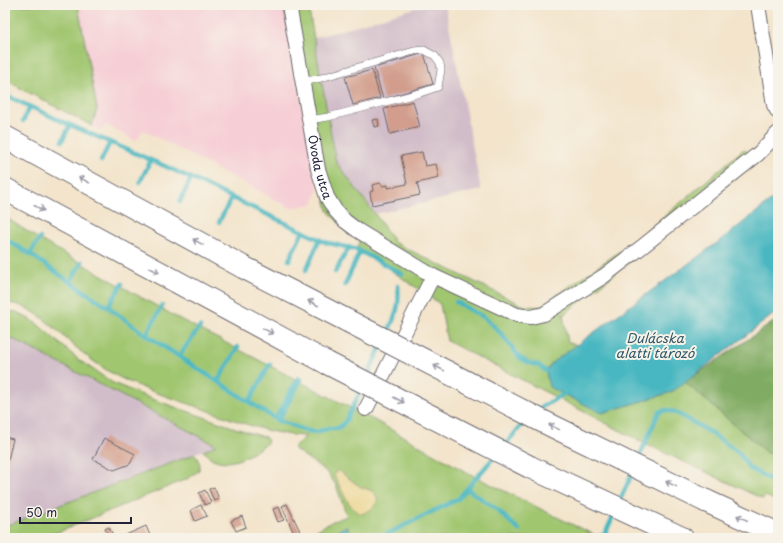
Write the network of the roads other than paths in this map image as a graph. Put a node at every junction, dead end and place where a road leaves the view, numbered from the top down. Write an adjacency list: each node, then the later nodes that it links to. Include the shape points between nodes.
1 (289, 5): 3 (street, Óvoda utca)
2 (758, 5): 4 (street, via 774,105)
3 (302, 82): 5 (street, Óvoda utca); 5 (lane, via 414,51 424,50 435,56 440,63 438,87)
4 (778, 112)
5 (309, 120): 9 (street, Óvoda utca, via 318,169 327,197 335,210 357,230)
6 (778, 133): 9 (street, Óvoda utca, via 758,154 604,276 544,314 531,317 517,314)
7 (5, 137): 12 (highway, one-way to 7, bridge, via 542,422 243,267)
8 (5, 189): 11 (highway, one-way to 11, bridge, via 327,363)
9 (433, 276): 10 (street)
10 (366, 410)
11 (530, 467): 13 (highway, via 582,504); 14 (highway)
12 (778, 534)
13 (648, 538)
14 (682, 538)

